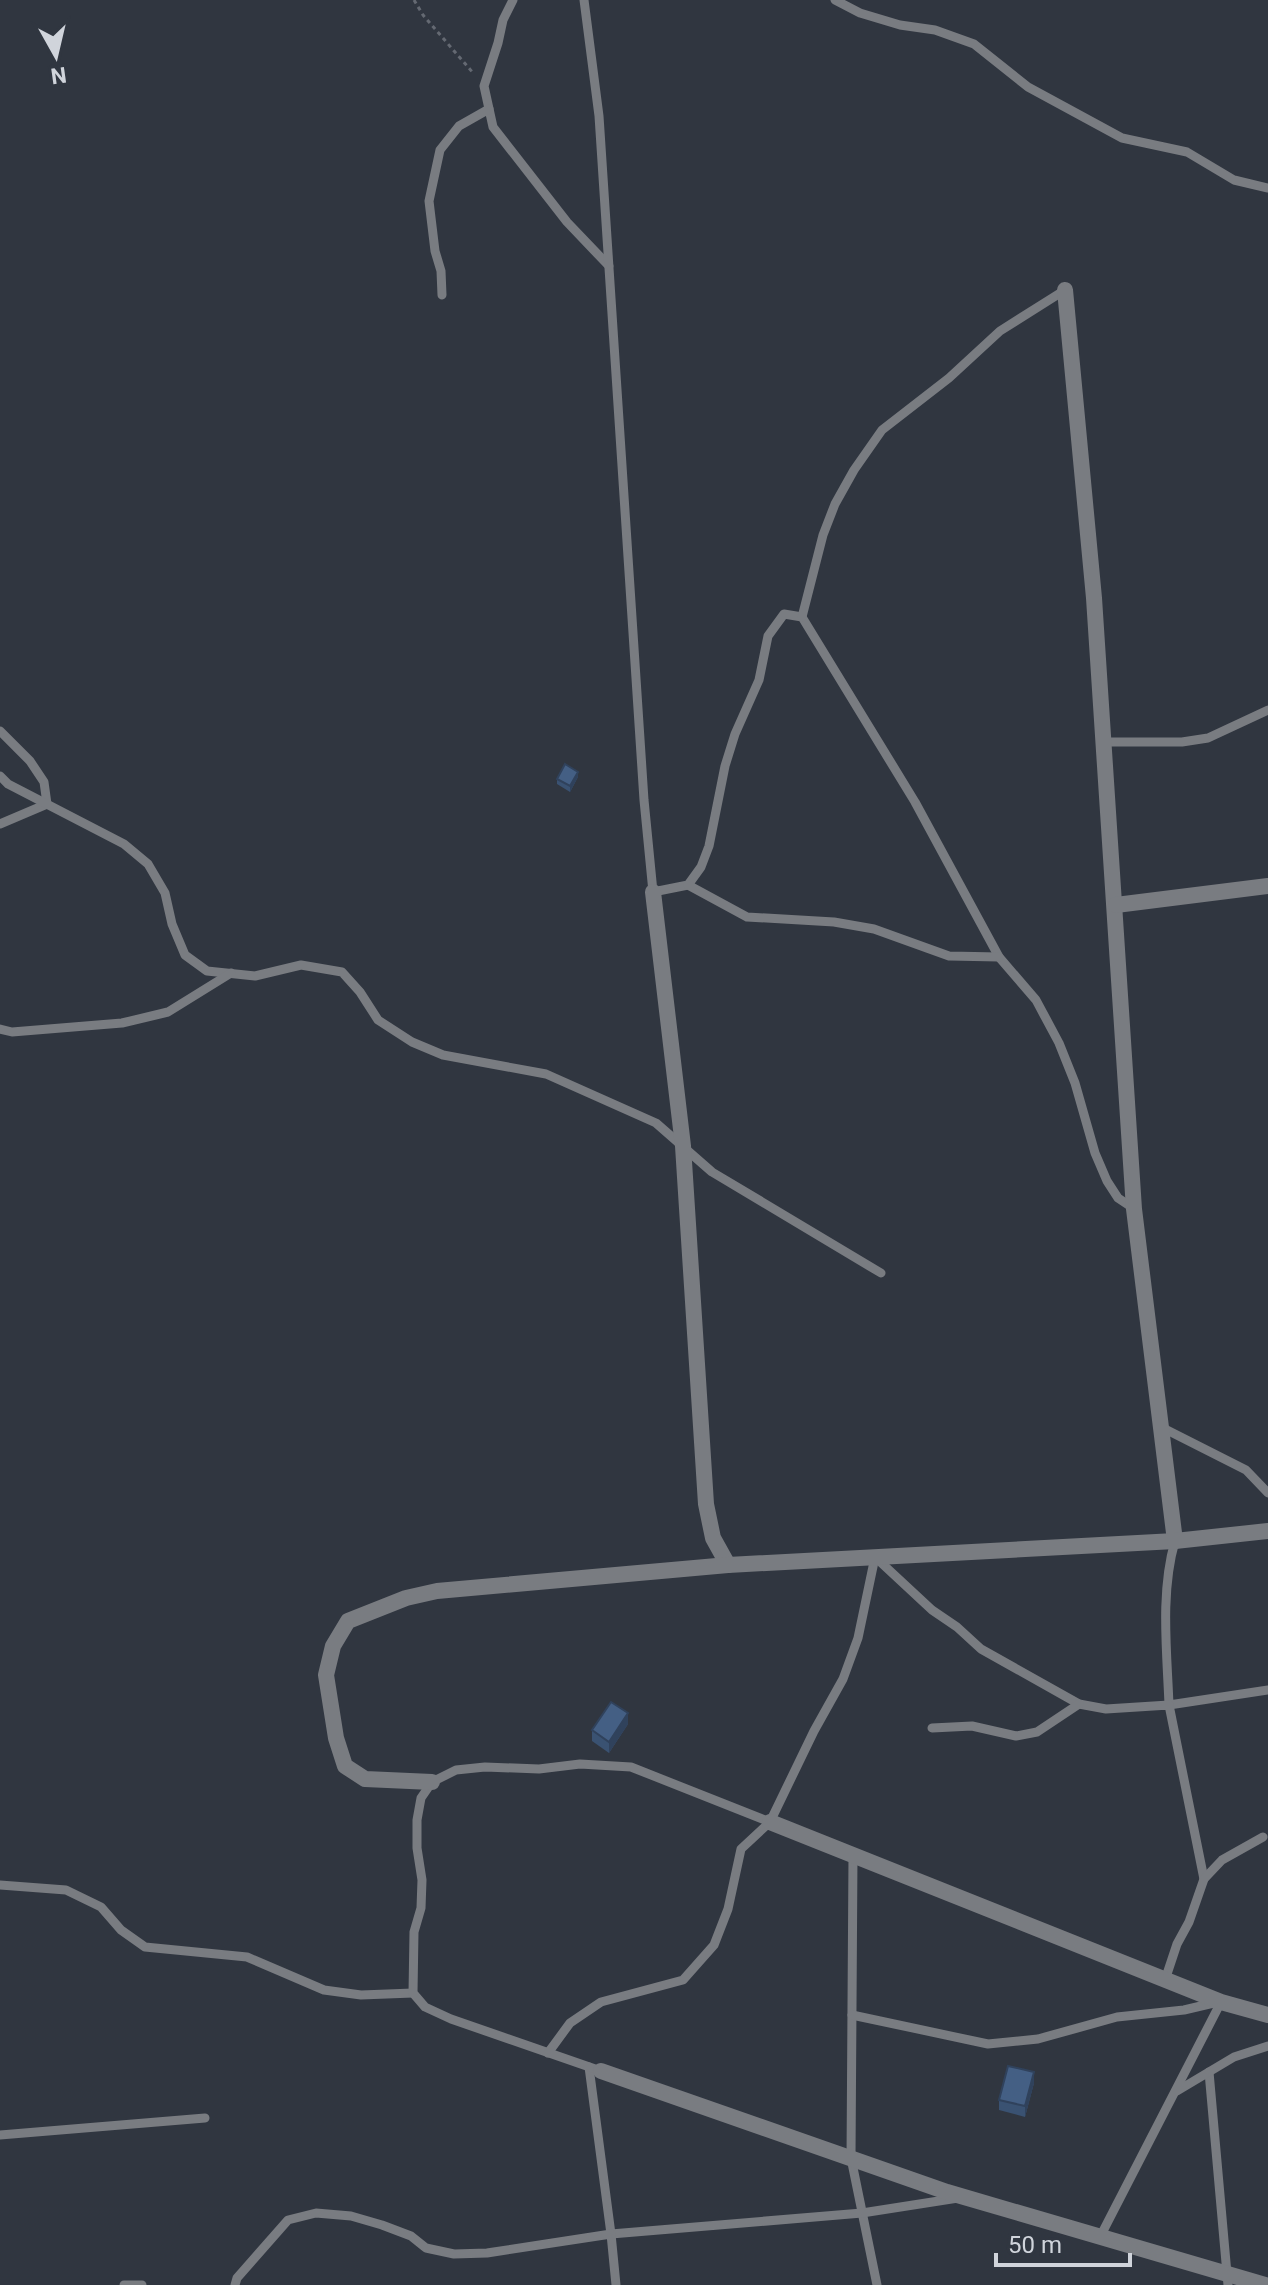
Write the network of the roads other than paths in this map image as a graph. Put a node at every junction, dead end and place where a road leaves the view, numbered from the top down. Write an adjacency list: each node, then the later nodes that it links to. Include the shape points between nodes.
1 (513, 0): 4 (lane, via 484,86)
2 (584, 0): 6 (lane, via 599,116)
3 (835, 0): 5 (lane, via 860,13 974,44 1028,87 1122,138 1187,152 1234,180)
4 (489, 109): 6 (lane, via 493,127 522,166); 8 (lane, via 450,135 434,173 430,221)
5 (1268, 188)
6 (609, 266): 18 (lane)
7 (1065, 290): 9 (lane, via 1000,331 882,430 835,504); 12 (street)
8 (442, 295)
9 (802, 617): 16 (lane, via 784,614 768,636 759,680 725,766 709,846); 20 (lane, via 915,802)
10 (1268, 710): 12 (lane, via 1208,738)
11 (0, 731): 14 (lane, via 44,782)
12 (1104, 742): 19 (street)
13 (0, 776): 14 (lane)
14 (47, 804): 15 (lane); 21 (lane, via 124,844 148,864 165,893 185,955 207,971)
15 (0, 824)
16 (688, 885): 18 (lane); 20 (lane, via 747,917 834,922 874,929 949,956)
17 (1268, 886): 19 (street)
18 (653, 892): 23 (street)
19 (1116, 905): 24 (street)
20 (999, 957): 24 (lane, via 1042,1011 1075,1083 1107,1181)
21 (231, 973): 22 (lane, via 168,1012 95,1026); 23 (lane, via 255,976 301,965 342,972 378,1020 412,1042 443,1055 546,1074 656,1123)
22 (0, 1029)
23 (683, 1146): 25 (lane, via 712,1172); 31 (street, via 706,1504 713,1538)
24 (1134, 1209): 26 (street)
25 (881, 1273)
26 (1161, 1427): 27 (lane, via 1246,1470); 29 (street)
27 (1268, 1493)
28 (1268, 1531): 29 (street)
29 (1175, 1541): 30 (street); 34 (lane, via 1167,1567)
30 (875, 1557): 31 (street); 33 (lane, via 981,1649); 37 (lane, via 858,1638 843,1679)
31 (728, 1565): 36 (street, via 437,1591 348,1621 333,1646 326,1675 345,1766 365,1779)
32 (1268, 1690): 34 (lane)
33 (1079, 1704): 34 (lane, via 1106,1709); 35 (lane, via 1037,1732 1016,1736 972,1726)
34 (1169, 1705): 40 (lane)
35 (932, 1728)
36 (432, 1782): 37 (lane, via 456,1770 485,1767 631,1767); 43 (lane, via 421,1798 417,1820 422,1880)
37 (770, 1822): 39 (street); 48 (lane, via 741,1849 714,1945 683,1980 601,2002 570,2023)
38 (1263, 1837): 40 (lane, via 1222,1860)
39 (853, 1855): 42 (street); 45 (lane)
40 (1204, 1879): 42 (lane)
41 (0, 1885): 43 (lane, via 66,1890 101,1907 145,1947 247,1957 324,1990)
42 (1165, 1980): 44 (street)
43 (413, 1993): 48 (lane, via 425,2007 451,2019)
44 (1221, 2002): 45 (lane, via 988,2044); 46 (street); 51 (lane)
45 (852, 2015): 54 (lane)
46 (1268, 2015)
47 (1268, 2046): 50 (lane)
48 (548, 2053): 49 (lane)
49 (595, 2069): 54 (street); 57 (lane)
50 (1209, 2072): 51 (lane); 59 (lane)
51 (1174, 2093): 58 (lane)
52 (205, 2118): 53 (lane)
53 (0, 2135)
54 (851, 2158): 55 (street); 56 (lane)
55 (966, 2197): 56 (lane); 58 (street)
56 (862, 2213): 57 (lane); 64 (lane)
57 (611, 2234): 62 (lane, via 454,2254 426,2248 411,2236 351,2216 316,2213 288,2220); 63 (lane)
58 (1100, 2237): 59 (street)
59 (1227, 2279): 65 (street)
60 (124, 2285): 61 (lane)
61 (142, 2285)
62 (235, 2285)
63 (616, 2285)
64 (877, 2285)
65 (1265, 2285)

